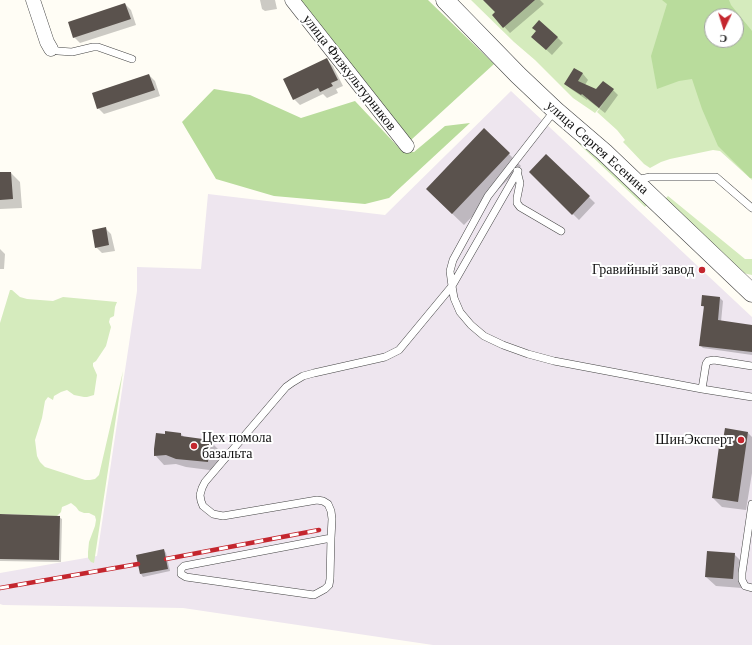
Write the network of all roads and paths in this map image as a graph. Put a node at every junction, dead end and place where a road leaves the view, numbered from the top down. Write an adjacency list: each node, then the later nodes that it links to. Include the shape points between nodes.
1 (34, 0): 4 (street)
2 (292, 0): 7 (street, улица Физкультурников)
3 (445, 0): 6 (street, улица Сергея Есенина)
4 (50, 49): 5 (lane, via 72,52 98,47)
5 (132, 59)
6 (555, 110): 8 (lane); 10 (street, улица Сергея Есенина)
7 (407, 146)
8 (514, 164): 9 (lane); 13 (lane, via 488,196 456,252 450,271)
9 (518, 172): 12 (lane, via 520,183 517,204); 13 (lane)
10 (634, 181): 11 (lane, via 650,177 716,177); 14 (street, улица Сергея Есенина)
11 (752, 208)
12 (561, 231)
13 (452, 286): 16 (lane, via 460,312 470,325 484,336 503,345 554,361); 19 (lane, via 399,350 385,358 303,376 286,387 202,488 200,495 203,506 213,514 223,516 323,501 328,504 331,511)
14 (752, 293)
15 (752, 366): 16 (lane, via 708,361)
16 (702, 389): 17 (lane)
17 (752, 397)
18 (752, 504): 20 (lane, via 742,573 745,586)
19 (332, 538): 19 (lane, via 329,585 314,595 186,577 181,574 184,566)
20 (752, 588)

